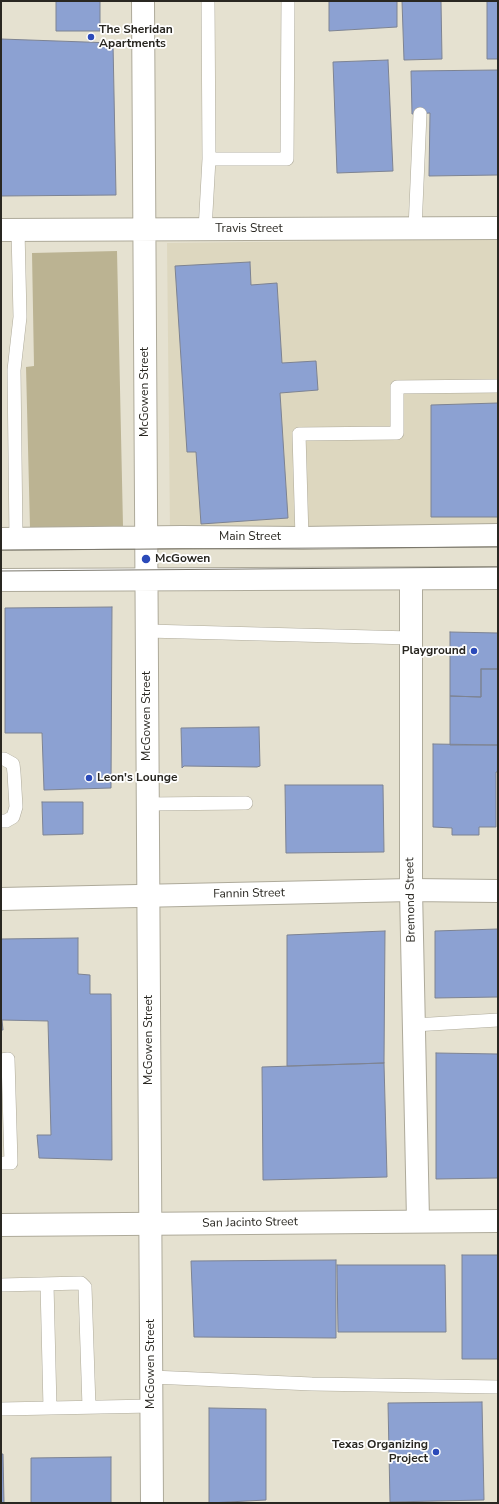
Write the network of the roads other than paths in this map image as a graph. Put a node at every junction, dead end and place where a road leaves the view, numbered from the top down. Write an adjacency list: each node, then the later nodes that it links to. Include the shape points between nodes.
1 (143, 1): 9 (main road, McGowen Street)
2 (208, 1): 5 (lane)
3 (288, 1): 5 (lane, via 287,159)
4 (420, 114): 7 (lane)
5 (209, 159): 10 (lane)
6 (498, 228): 7 (main road, Travis Street)
7 (415, 229): 10 (main road, Travis Street)
8 (10, 230): 9 (main road, Travis Street); 15 (lane, via 20,317 14,370)
9 (144, 230): 10 (main road, Travis Street); 13 (main road, McGowen Street)
10 (204, 230)
11 (498, 386): 14 (lane, via 398,387 397,433 299,434)
12 (498, 534): 14 (main road, Main Street)
13 (146, 538): 14 (main road, Main Street); 15 (main road, Main Street); 18 (main road, McGowen Street)
14 (302, 538)
15 (8, 539)
16 (411, 578): 17 (main road); 18 (main road); 21 (main road, Bremond Street)
17 (498, 578)
18 (146, 579): 19 (main road); 20 (main road, McGowen Street)
19 (1, 580)
20 (146, 631): 21 (lane); 24 (main road, McGowen Street)
21 (411, 638): 26 (main road, Bremond Street)
22 (1, 759): 25 (lane, via 13,764 16,807 14,817)
23 (246, 803): 24 (lane)
24 (148, 804): 28 (main road, McGowen Street)
25 (1, 821)
26 (411, 890): 27 (main road, Fannin Street); 28 (main road, Fannin Street); 31 (main road, Bremond Street)
27 (498, 891)
28 (148, 896): 29 (main road, Fannin Street); 36 (main road, McGowen Street)
29 (1, 899)
30 (498, 1020): 31 (lane)
31 (414, 1025): 34 (main road, Bremond Street)
32 (1, 1060): 33 (lane, via 8,1059 11,1163)
33 (1, 1163)
34 (418, 1220): 35 (main road, San Jacinto Street); 36 (main road, San Jacinto Street)
35 (498, 1221)
36 (150, 1224): 37 (main road, San Jacinto Street); 40 (main road, McGowen Street)
37 (1, 1225)
38 (47, 1284): 39 (lane); 43 (lane, via 81,1283 85,1287); 44 (lane)
39 (1, 1285)
40 (152, 1377): 41 (lane, via 312,1384); 42 (main road, McGowen Street)
41 (498, 1387)
42 (152, 1406): 43 (lane); 46 (main road, McGowen Street)
43 (89, 1407): 44 (lane)
44 (50, 1408): 45 (lane)
45 (1, 1409)
46 (152, 1503)

